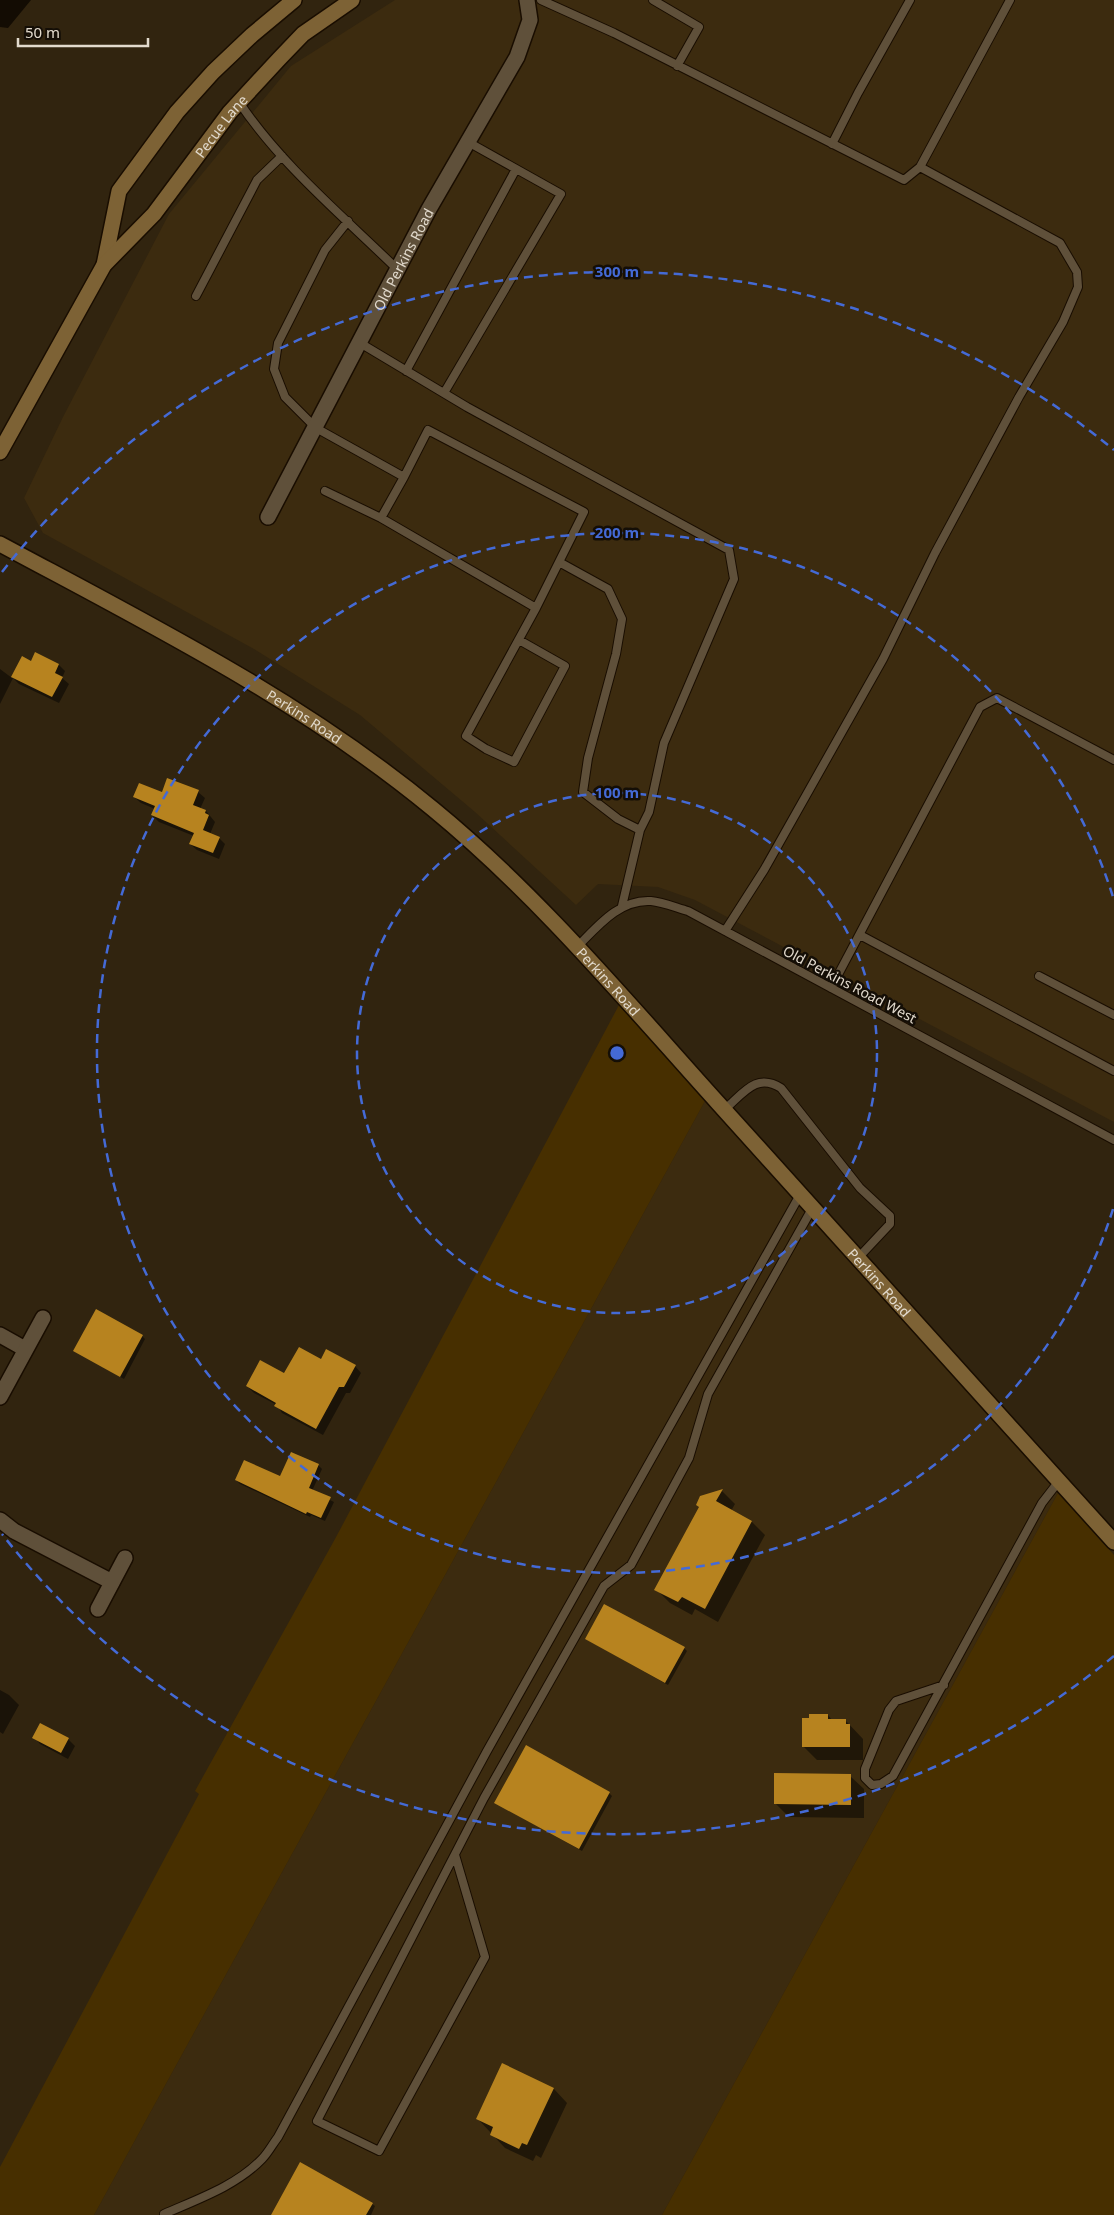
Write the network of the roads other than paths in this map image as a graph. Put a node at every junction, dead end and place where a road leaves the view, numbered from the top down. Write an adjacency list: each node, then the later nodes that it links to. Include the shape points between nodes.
1 (294, 0): 16 (main road, Pecue Lane, via 213,72 178,112 120,190)
2 (352, 0): 9 (main road, Pecue Lane, via 302,34)
3 (528, 0): 10 (street, Old Perkins Road, via 530,20 517,57)
4 (541, 0): 8 (lane)
5 (653, 0): 8 (lane, via 699,27)
6 (910, 0): 11 (lane)
7 (1010, 0): 13 (lane)
8 (678, 66): 11 (lane)
9 (239, 102): 12 (lane, via 258,130); 16 (main road, Pecue Lane, via 154,214)
10 (468, 142): 14 (lane); 17 (street, Old Perkins Road)
11 (832, 144): 13 (lane, via 904,180)
12 (282, 156): 15 (lane); 18 (lane, via 256,180)
13 (920, 167): 35 (lane, via 1060,243 1078,272 1078,287 1063,322 935,553 883,659 764,870)
14 (516, 169): 20 (lane); 21 (lane, via 561,194)
15 (348, 221): 17 (lane); 22 (lane, via 325,250 278,342 274,369 285,397)
16 (104, 265): 23 (main road, Pecue Lane)
17 (398, 270): 19 (street, Old Perkins Road)
18 (196, 296)
19 (360, 343): 20 (lane); 22 (street, Old Perkins Road)
20 (406, 371): 21 (lane)
21 (444, 393): 33 (lane, via 729,550 734,579 664,743 650,812)
22 (316, 428): 24 (lane); 26 (street, Old Perkins Road)
23 (0, 452)
24 (404, 477): 27 (lane); 29 (lane, via 428,430 584,512)
25 (325, 491): 27 (lane)
26 (268, 517)
27 (381, 518): 30 (lane)
28 (0, 544): 37 (main road, Perkins Road, via 230,668 343,741 461,832)
29 (559, 562): 30 (lane); 33 (lane, via 608,589 622,619 588,758 583,792 618,819)
30 (536, 608): 31 (lane)
31 (519, 640): 31 (lane, via 466,736 514,762 565,666)
32 (1114, 760): 36 (lane, via 997,698 980,707)
33 (640, 830): 34 (lane)
34 (622, 906): 35 (lane, Old Perkins Road West, via 650,901 688,911); 37 (lane, Old Perkins Road West)
35 (724, 931): 39 (lane, Old Perkins Road West)
36 (860, 935): 39 (lane); 41 (lane)
37 (577, 947): 42 (main road, Perkins Road)
38 (1039, 976): 40 (lane)
39 (831, 988): 43 (lane, Old Perkins Road West)
40 (1114, 1015)
41 (1114, 1071)
42 (724, 1110): 44 (main road, Perkins Road); 46 (lane, via 754,1084 772,1082 781,1088 860,1188 890,1216 890,1224)
43 (1114, 1140)
44 (801, 1192): 45 (main road, Perkins Road); 59 (lane, via 487,1751 278,2137 263,2158 239,2178)
45 (813, 1207): 46 (main road, Perkins Road); 58 (lane, via 708,1394 689,1458 631,1565 604,1586)
46 (858, 1258): 51 (main road, Perkins Road)
47 (43, 1318): 49 (street)
48 (0, 1335): 49 (street)
49 (25, 1348): 50 (street)
50 (0, 1397)
51 (1059, 1481): 53 (main road, Perkins Road); 57 (lane, via 1042,1503)
52 (0, 1520): 55 (street)
53 (1114, 1542)
54 (125, 1558): 55 (street)
55 (112, 1582): 56 (street)
56 (98, 1609)
57 (944, 1686): 57 (lane, via 893,1776 881,1784 872,1785 865,1778 865,1769 889,1710 896,1701)
58 (455, 1855): 58 (lane, via 317,2121 379,2151 485,1956)
59 (164, 2214)

